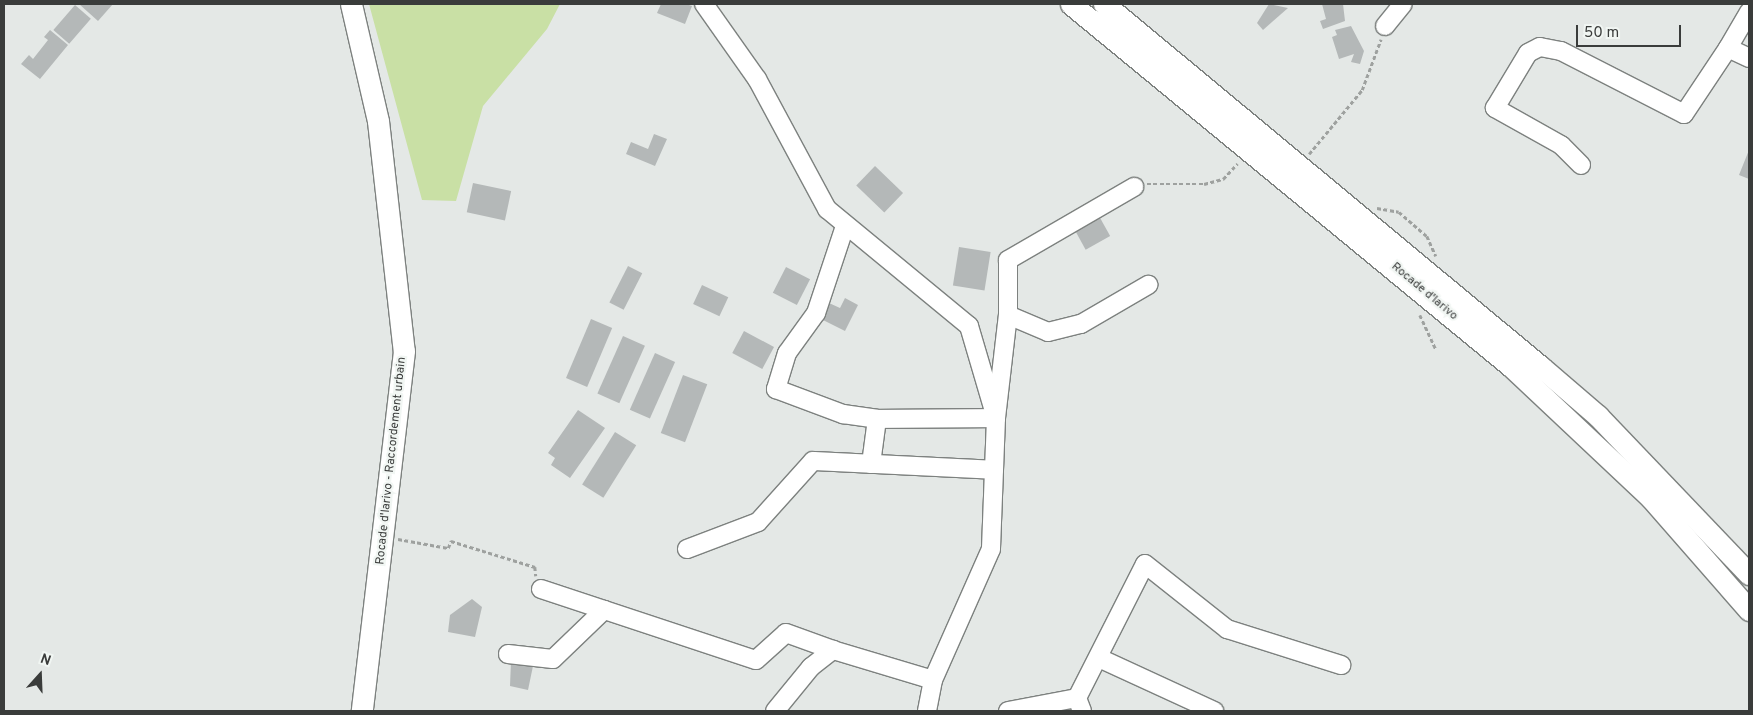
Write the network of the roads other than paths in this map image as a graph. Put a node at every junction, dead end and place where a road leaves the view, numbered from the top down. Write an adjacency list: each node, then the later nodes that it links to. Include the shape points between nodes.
1 (351, 4): 30 (main road, Rocade d'Iarivo - Raccordement urbain, via 378,121 404,351 385,536)
2 (704, 4): 12 (street, via 757,78 827,209)
3 (1071, 4): 23 (main road, Rocade d'Iarivo, via 1512,367 1651,498)
4 (1104, 4): 20 (main road, Rocade d'Iarivo, via 1598,416)
5 (1403, 4): 7 (street)
6 (1749, 12): 8 (street)
7 (1385, 26)
8 (1728, 48): 9 (street); 10 (street, via 1684,114 1561,51 1540,47 1528,52 1495,108 1561,145)
9 (1749, 58)
10 (1581, 165)
11 (1134, 187): 14 (street, via 1008,260)
12 (845, 226): 15 (street, via 816,313 787,353 776,390 843,414); 16 (street, via 969,326)
13 (1148, 286): 14 (street, via 1081,324 1048,332)
14 (1008, 315): 16 (street)
15 (877, 418): 16 (street); 17 (street)
16 (996, 418): 18 (street)
17 (870, 464): 18 (street); 19 (street, via 813,461 758,522)
18 (994, 470): 28 (street, via 991,549)
19 (687, 549)
20 (1749, 574)
21 (541, 589): 22 (street)
22 (604, 610): 24 (street, via 756,660 786,633); 25 (street, via 553,659)
23 (1749, 610)
24 (833, 650): 28 (street); 31 (street, via 812,667)
25 (508, 654)
26 (1099, 658): 27 (street, via 1145,564 1227,629); 29 (street); 34 (street)
27 (1341, 666)
28 (932, 680): 32 (street)
29 (1079, 705): 33 (street)
30 (362, 711)
31 (775, 711)
32 (927, 711)
33 (1008, 711)
34 (1214, 711)

